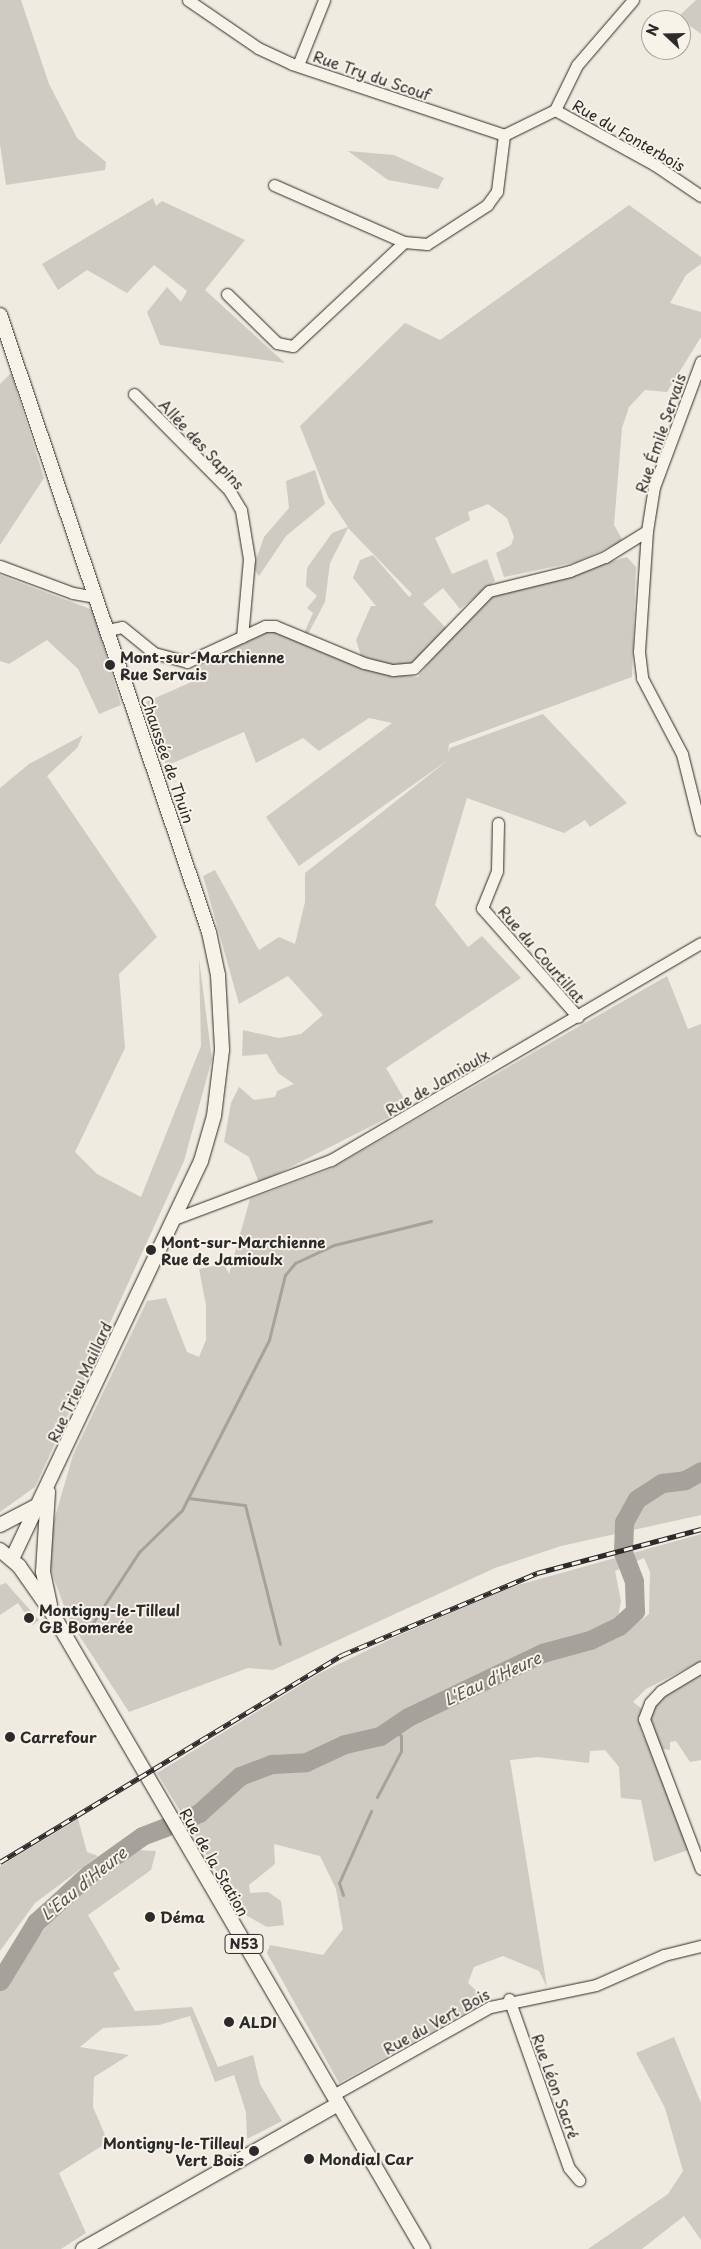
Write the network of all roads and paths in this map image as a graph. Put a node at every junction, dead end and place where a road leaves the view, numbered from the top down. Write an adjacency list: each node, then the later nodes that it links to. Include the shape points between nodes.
1 (188, 0): 4 (street, Rue Try du Scouf, via 258,48)
2 (324, 0): 4 (street)
3 (633, 0): 5 (street, Rue du Fonterbois, via 577,65)
4 (298, 65): 6 (street, Rue Try du Scouf)
5 (556, 110): 6 (street); 8 (street, Rue du Fonterbois)
6 (504, 135): 9 (street, via 497,191 487,206 437,240 416,245)
7 (274, 185): 9 (street)
8 (701, 196)
9 (404, 242): 10 (street, via 293,346 277,343)
10 (227, 294)
11 (0, 315): 16 (main road, Chaussée de Thuin)
12 (701, 361): 14 (street, Rue Émile Servais, via 654,487)
13 (134, 394): 18 (street, Allée des Sapins, via 229,490 241,510 248,559)
14 (647, 531): 18 (street, via 605,557 570,571 489,591 410,669 364,662 275,626); 20 (street, Rue Émile Servais, via 642,678 682,754)
15 (0, 566): 16 (street, via 73,594)
16 (96, 597): 17 (main road, Chaussée de Thuin)
17 (107, 630): 18 (street, via 122,627 154,653 187,662); 23 (main road, Chaussée de Thuin, via 209,932 218,975 220,1081 201,1161)
18 (242, 637)
19 (498, 823): 22 (street, Rue du Courtillat, via 497,871 482,908)
20 (701, 830)
21 (701, 943): 22 (street, Rue de Jamioulx)
22 (578, 1018): 23 (street, Rue de Jamioulx, via 331,1160)
23 (174, 1219): 24 (main road, Rue Trieu Maillard)
24 (48, 1488): 25 (main road, Rue Trieu Maillard); 29 (main road, via 43,1572)
25 (40, 1503): 26 (main road); 28 (main road, Rue Trieu Maillard)
26 (0, 1525)
27 (0, 1550): 28 (main road, Rue de la Station / N53)
28 (12, 1559): 29 (main road, Rue de la Station / N53)
29 (52, 1613): 34 (main road, Rue de la Station / N53)
30 (701, 1667): 31 (street, via 661,1691 650,1703 644,1719)
31 (701, 1870)
32 (701, 1946): 33 (street, Rue du Vert Bois, via 664,1955 596,1985)
33 (509, 1999): 34 (street, Rue du Vert Bois); 35 (street, Rue Léon Sacré, via 569,2168)
34 (335, 2099): 36 (main road); 37 (main road, Rue de la Station / N53)
35 (579, 2180)
36 (83, 2249)
37 (422, 2249)

